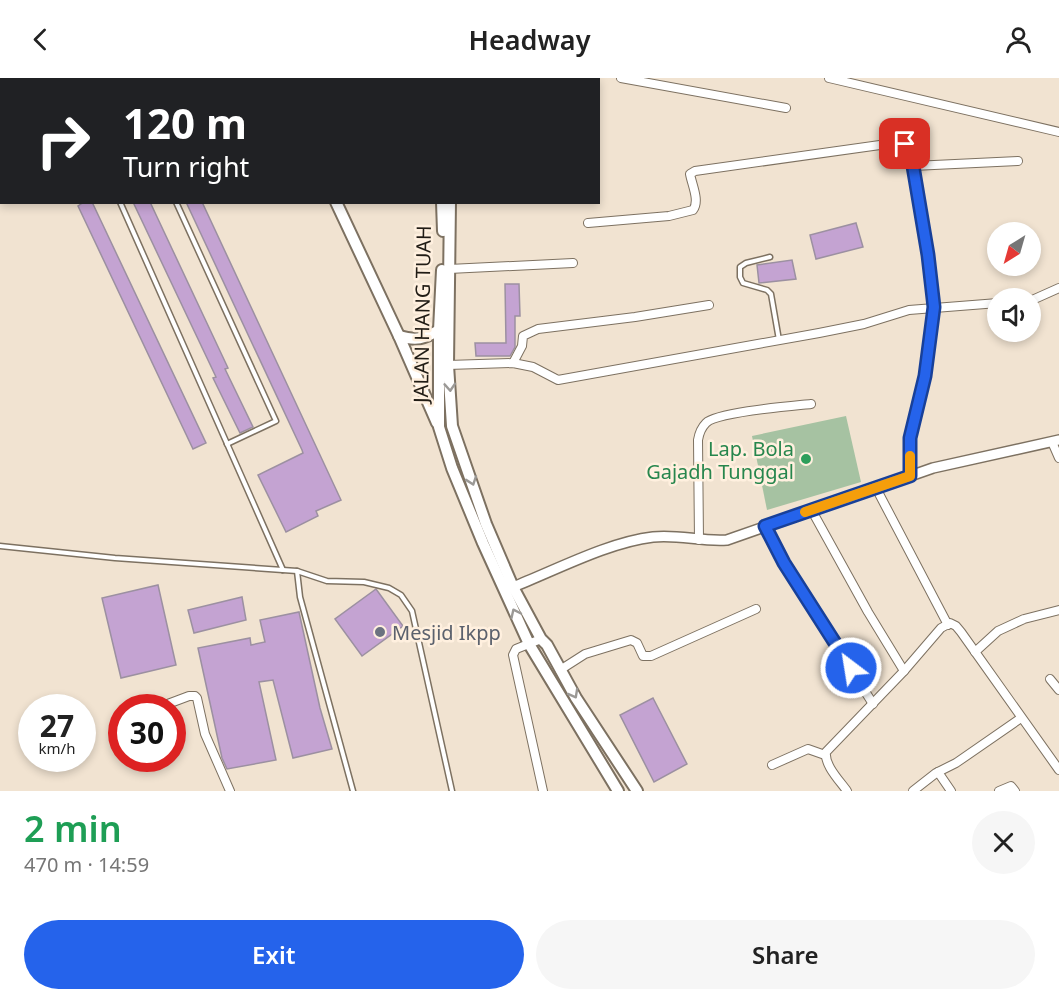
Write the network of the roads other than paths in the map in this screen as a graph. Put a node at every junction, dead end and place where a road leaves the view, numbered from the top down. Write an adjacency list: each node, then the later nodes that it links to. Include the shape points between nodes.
1 (621, 78): 3 (street)
2 (829, 78): 4 (street)
3 (786, 108)
4 (1059, 132)
5 (1018, 161): 6 (street)
6 (913, 166): 12 (street, via 908,147 900,144 695,171 690,174 696,201 693,210 669,216); 20 (street)
7 (121, 204): 30 (lane)
8 (177, 204): 30 (lane, via 276,421)
9 (337, 204): 22 (main road)
10 (442, 204): 21 (main road, JALAN HANG TUAH)
11 (450, 204): 15 (main road, JALAN HANG TUAH)
12 (588, 223)
13 (770, 257): 23 (lane, via 746,263 739,272 743,283 771,294)
14 (573, 263): 15 (street)
15 (449, 269): 25 (main road, JALAN HANG TUAH)
16 (1059, 288): 17 (street)
17 (1041, 296)
18 (987, 304): 20 (street)
19 (709, 305): 24 (street, via 538,329 524,336)
20 (934, 307): 23 (street); 32 (street, via 925,376 910,438)
21 (439, 330): 22 (main road, via 424,339); 28 (main road, JALAN HANG TUAH)
22 (399, 336): 28 (main road)
23 (779, 341): 24 (street, via 558,380 533,367)
24 (513, 363): 25 (street)
25 (448, 365): 27 (main road, JALAN HANG TUAH, one-way to 27)
26 (811, 404): 36 (street, via 724,416 706,423 698,440)
27 (453, 426): 28 (main road); 40 (main road, JALAN HANG TUAH, one-way to 40, via 486,524)
28 (439, 427): 45 (main road, one-way to 28, via 483,543)
29 (1056, 441): 31 (street); 32 (street)
30 (227, 444): 38 (lane)
31 (1059, 458)
32 (910, 476): 33 (street)
33 (876, 488): 34 (street); 43 (street)
34 (811, 509): 35 (street); 48 (street)
35 (765, 526): 36 (street, via 727,540); 52 (street)
36 (699, 540): 40 (street, via 672,535 650,537 599,552)
37 (0, 546): 38 (lane)
38 (283, 570): 39 (lane)
39 (297, 571): 59 (lane, via 300,597); 60 (lane, via 327,581 364,582 402,595 412,610)
40 (513, 587): 44 (main road, JALAN HANG TUAH)
41 (756, 609): 47 (street, via 651,656 643,656 632,640 585,654)
42 (1059, 610): 46 (street, via 1024,619 999,631)
43 (948, 624): 46 (street, via 958,627); 48 (street)
44 (541, 639): 45 (street); 47 (main road, JALAN HANG TUAH)
45 (529, 644): 61 (street, via 516,649 513,657); 62 (main road)
46 (975, 652): 53 (street)
47 (560, 670): 63 (main road, JALAN HANG TUAH, one-way to 63)
48 (904, 671): 52 (street)
49 (1050, 679): 50 (street)
50 (1059, 690)
51 (186, 697): 58 (street, via 197,698 205,735)
52 (873, 704): 54 (street)
53 (1021, 718): 56 (street); 57 (street, via 956,764)
54 (825, 755): 55 (street, via 808,749); 64 (street)
55 (772, 765)
56 (1059, 770)
57 (938, 772): 65 (street); 66 (street)
58 (230, 791)
59 (353, 791)
60 (452, 791)
61 (543, 791)
62 (618, 791)
63 (637, 791)
64 (847, 791)
65 (913, 791)
66 (951, 791)
67 (999, 791): 68 (street, via 1011,786)
68 (1016, 791)

